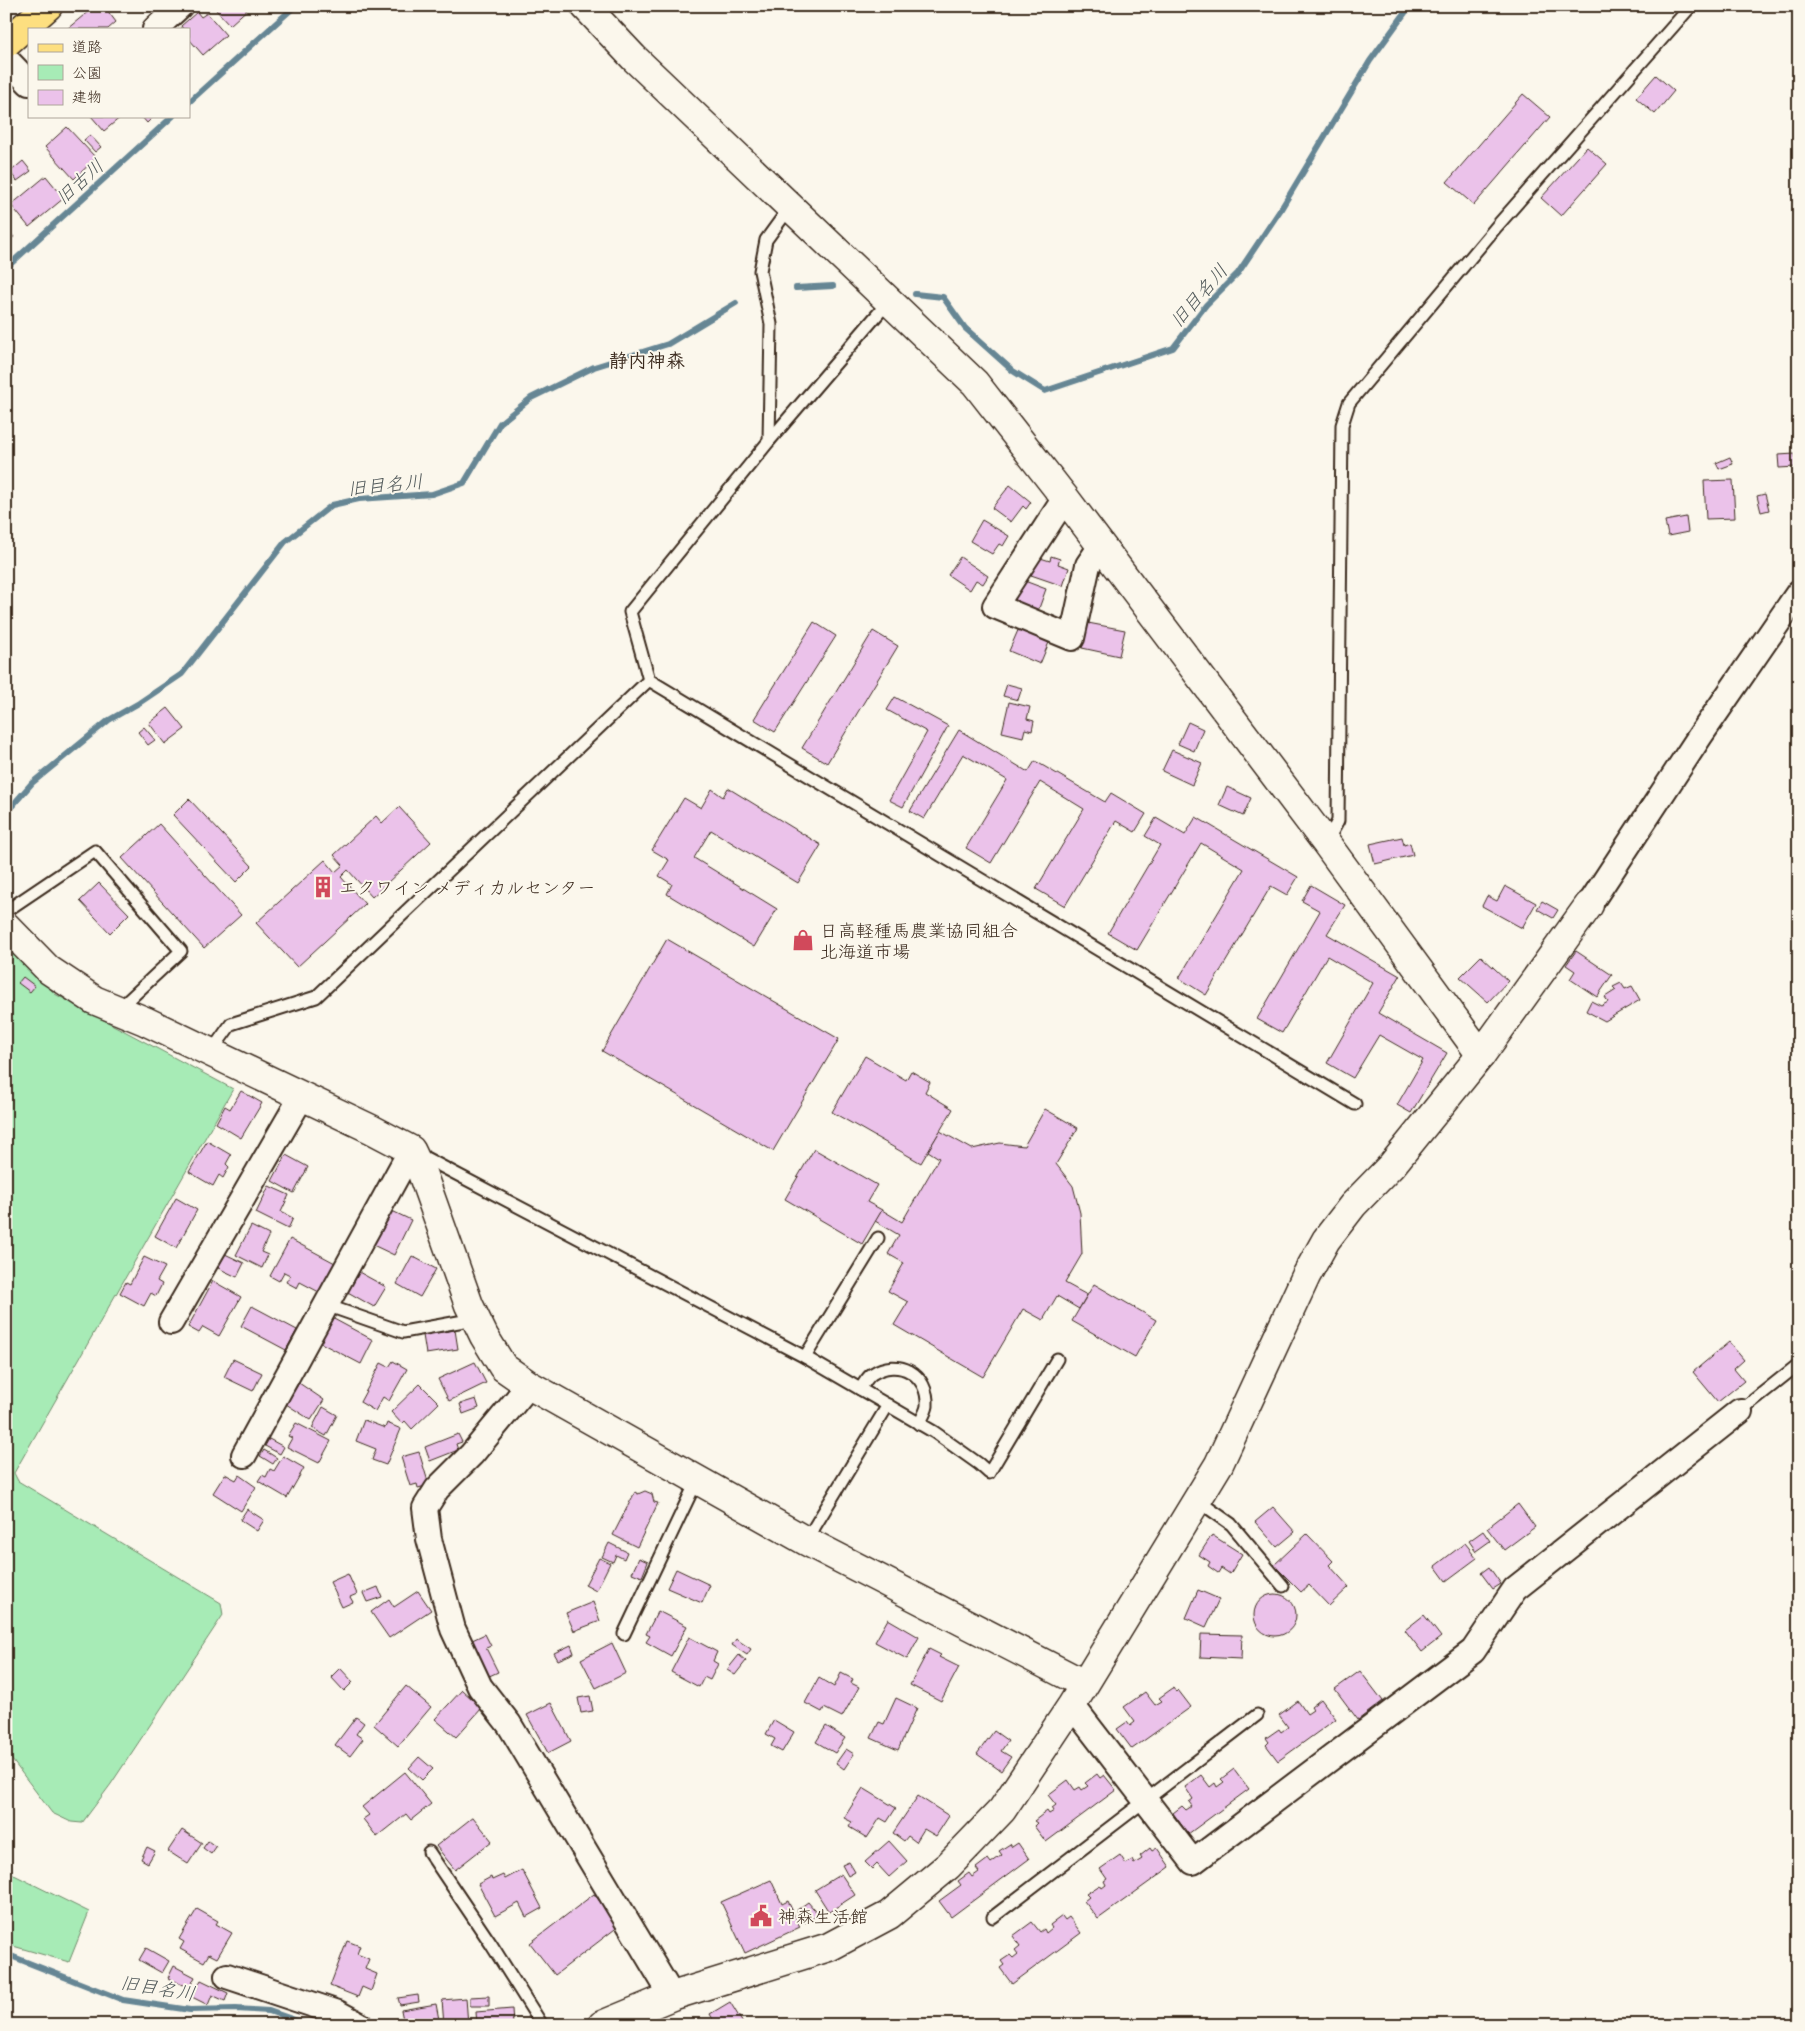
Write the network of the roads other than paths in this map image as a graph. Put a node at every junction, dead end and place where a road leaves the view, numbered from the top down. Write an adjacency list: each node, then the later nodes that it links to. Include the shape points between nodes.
1 (48, 6): 6 (main road)
2 (180, 6): 5 (street)
3 (585, 6): 9 (street, via 641,65)
4 (1691, 6): 16 (lane, via 1497,226 1349,403 1342,425 1338,821)
5 (156, 28)
6 (6, 44)
7 (6, 59): 8 (street)
8 (28, 82)
9 (790, 207): 10 (street); 11 (lane, via 766,240 760,271 771,324)
10 (889, 302): 11 (lane); 12 (street, via 975,383)
11 (769, 441): 15 (lane, via 630,612)
12 (1065, 498): 13 (street); 13 (street, via 995,606 1072,638 1088,565)
13 (1101, 546): 16 (street)
14 (1799, 592): 17 (street)
15 (649, 680): 21 (lane, via 316,997 230,1024); 24 (lane)
16 (1326, 843): 22 (street)
17 (1589, 905): 22 (street)
18 (6, 911): 20 (lane, via 95,851 181,951)
19 (6, 926): 20 (street, via 49,970 94,1000)
20 (118, 1010): 21 (street)
21 (211, 1052): 23 (street)
22 (1481, 1055): 40 (street, via 1326,1240 1306,1276 1219,1464)
23 (302, 1096): 25 (street); 29 (street)
24 (1355, 1104)
25 (411, 1150): 27 (street); 28 (street); 30 (lane)
26 (878, 1238): 30 (lane)
27 (326, 1305): 28 (lane, via 403,1332); 38 (street)
28 (476, 1319): 33 (street, via 504,1367)
29 (171, 1322)
30 (805, 1357): 34 (lane)
31 (1057, 1360): 37 (lane, via 989,1473)
32 (1799, 1364): 36 (lane)
33 (529, 1386): 39 (street); 50 (street, via 472,1454 437,1489 425,1508 429,1539 453,1629 480,1687 509,1724)
34 (860, 1389): 35 (lane); 37 (lane, via 870,1375 885,1367 903,1368 917,1376 926,1391 927,1408)
35 (888, 1405): 37 (lane); 41 (lane)
36 (1740, 1410): 46 (street, via 1515,1589 1473,1651 1193,1862)
37 (919, 1424)
38 (244, 1455)
39 (697, 1480): 41 (street); 43 (lane)
40 (1198, 1500): 42 (lane, via 1230,1524); 44 (street)
41 (806, 1541): 44 (street)
42 (1283, 1586)
43 (624, 1634)
44 (1078, 1694): 46 (street); 50 (street, via 1002,1810 948,1866 889,1915 829,1947)
45 (1258, 1715): 46 (lane)
46 (1145, 1800): 48 (lane)
47 (429, 1852): 52 (lane)
48 (993, 1916)
49 (227, 1976): 51 (street, via 338,2013)
50 (672, 1996): 53 (street)
51 (360, 2025)
52 (542, 2025)
53 (602, 2025)

